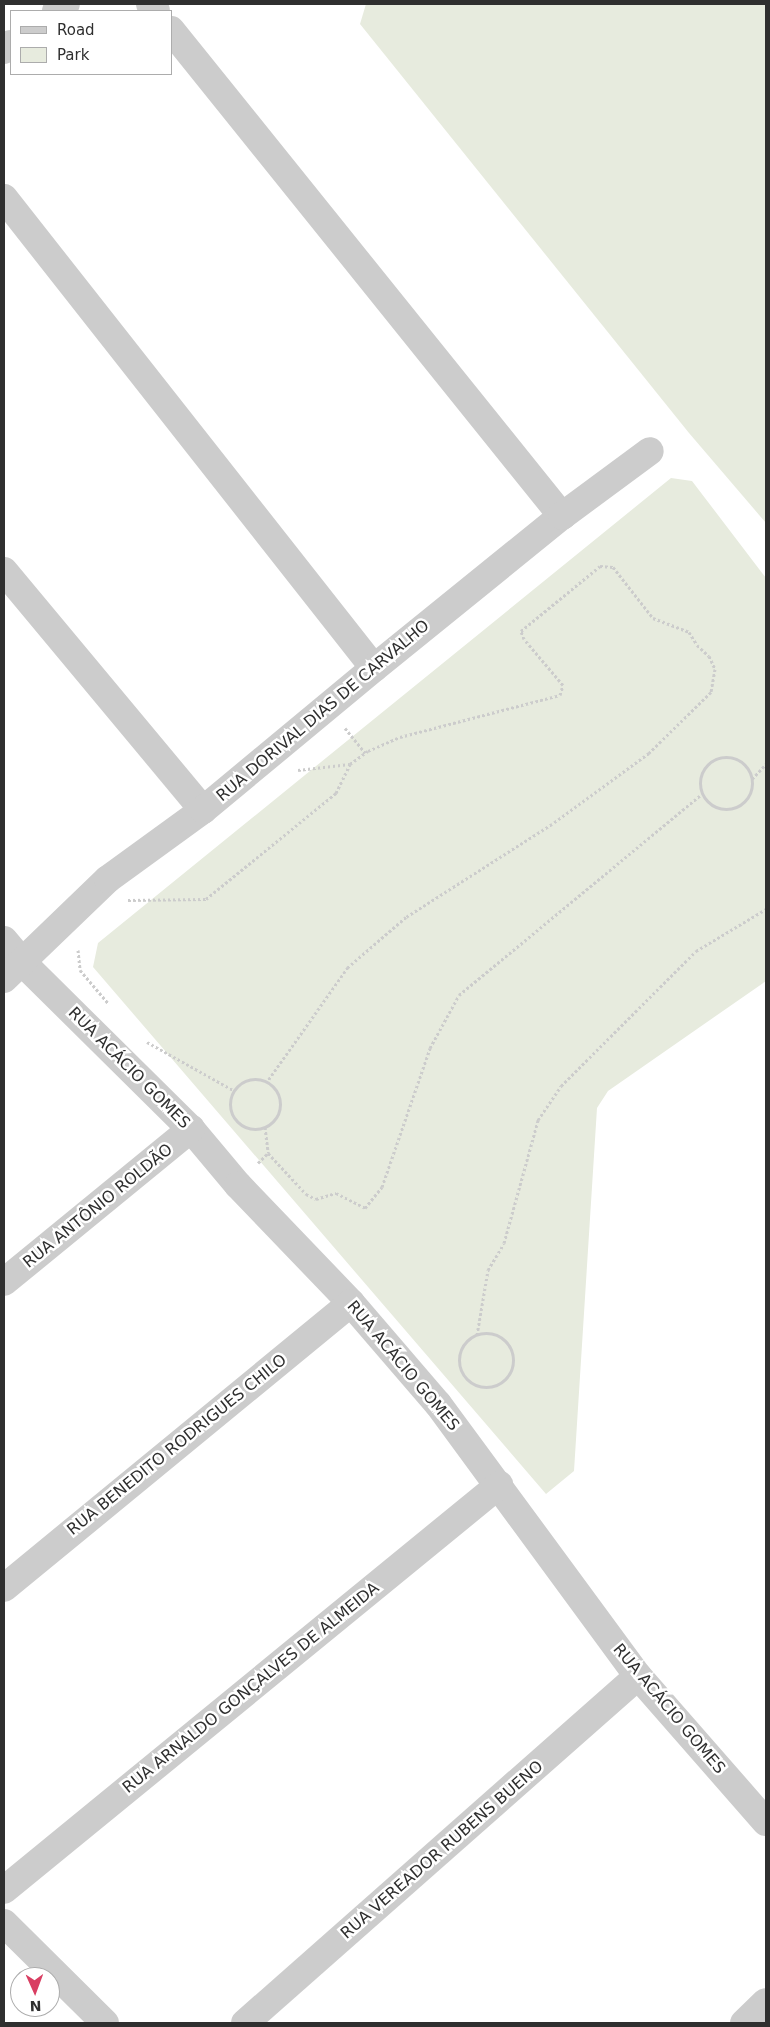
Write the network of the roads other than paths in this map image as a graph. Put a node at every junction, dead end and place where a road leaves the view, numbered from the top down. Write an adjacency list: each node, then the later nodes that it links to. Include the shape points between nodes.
1 (172, 31): 4 (street)
2 (4, 198): 6 (street)
3 (650, 451): 4 (street, RUA DORIVAL DIAS DE CARVALHO)
4 (562, 516): 6 (street, RUA DORIVAL DIAS DE CARVALHO)
5 (4, 571): 7 (street)
6 (374, 668): 7 (street, RUA DORIVAL DIAS DE CARVALHO)
7 (203, 810): 9 (street, RUA DORIVAL DIAS DE CARVALHO, via 108,879)
8 (4, 940): 9 (street, RUA ACÁCIO GOMES)
9 (14, 971): 10 (street, RUA ACÁCIO GOMES)
10 (191, 1130): 11 (street, RUA ANTÔNIO ROLDÃO); 12 (street, RUA ACÁCIO GOMES, via 238,1185)
11 (4, 1282)
12 (351, 1303): 13 (street, RUA ACÁCIO GOMES, via 438,1404); 14 (street, RUA BENEDITO RODRIGUES CHILO)
13 (498, 1485): 15 (street, RUA ACÁCIO GOMES); 17 (street, RUA ARNALDO GONÇALVES DE ALMEIDA)
14 (4, 1588)
15 (638, 1676): 16 (street, RUA ACÁCIO GOMES); 21 (street, RUA VEREADOR RUBENS BUENO)
16 (766, 1822)
17 (4, 1890)
18 (4, 1923): 20 (street)
19 (766, 2002): 22 (street)
20 (105, 2023)
21 (245, 2023)
22 (744, 2023)

